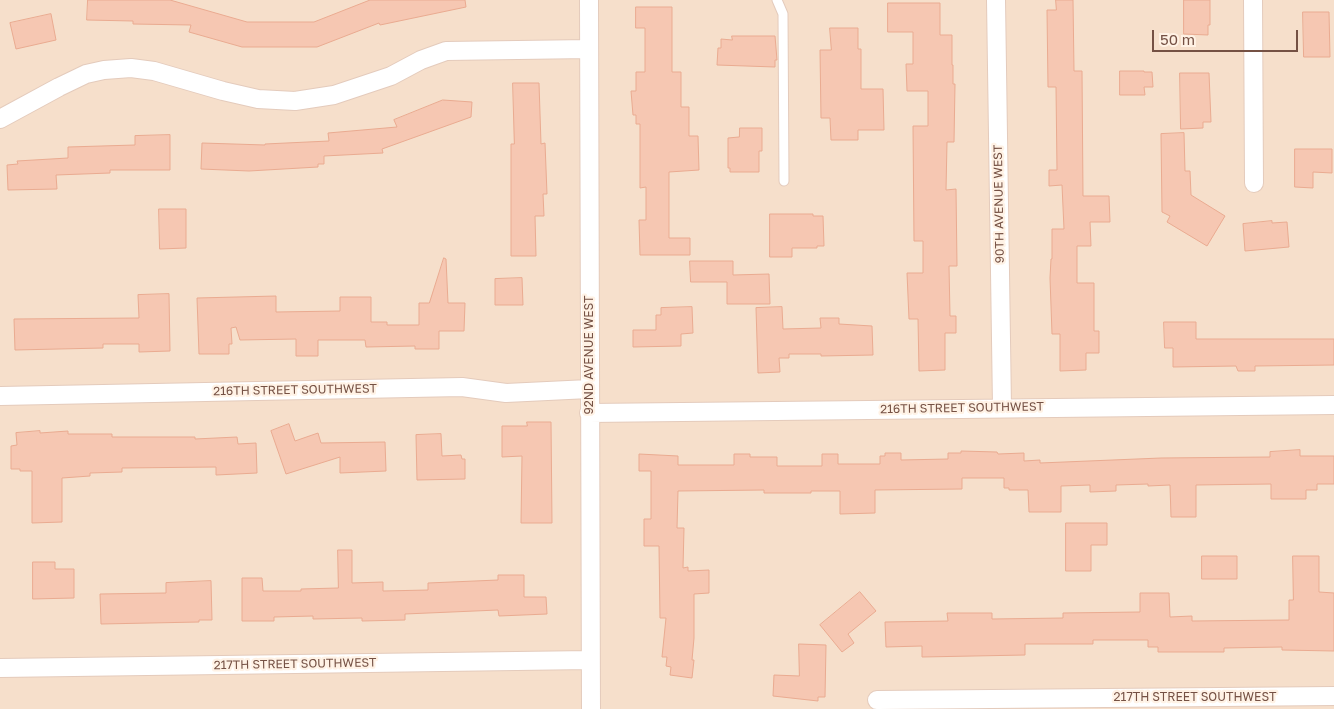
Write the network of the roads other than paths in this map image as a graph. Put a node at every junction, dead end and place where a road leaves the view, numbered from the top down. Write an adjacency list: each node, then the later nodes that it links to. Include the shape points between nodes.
1 (589, 0): 5 (street, 92ND AVENUE WEST)
2 (777, 0): 7 (lane, via 783,14)
3 (996, 0): 12 (street, 90TH AVENUE WEST)
4 (1253, 0): 8 (street)
5 (588, 50): 6 (street, via 446,51 391,76 334,96 295,101 258,99 154,71 131,68 104,70 86,74); 9 (street, 92ND AVENUE WEST)
6 (0, 119)
7 (784, 181)
8 (1254, 183)
9 (589, 390): 10 (street, 216TH STREET SOUTHWEST, via 506,393 462,387); 13 (street, 92ND AVENUE WEST)
10 (0, 396)
11 (1334, 405): 12 (street, 216TH STREET SOUTHWEST)
12 (1002, 407): 13 (street, 216TH STREET SOUTHWEST)
13 (589, 413): 14 (street, 92ND AVENUE WEST)
14 (590, 660): 15 (street, 217TH STREET SOUTHWEST); 18 (street, 92ND AVENUE WEST)
15 (0, 668)
16 (1334, 696): 17 (street, 217TH STREET SOUTHWEST)
17 (876, 700)
18 (591, 709)

